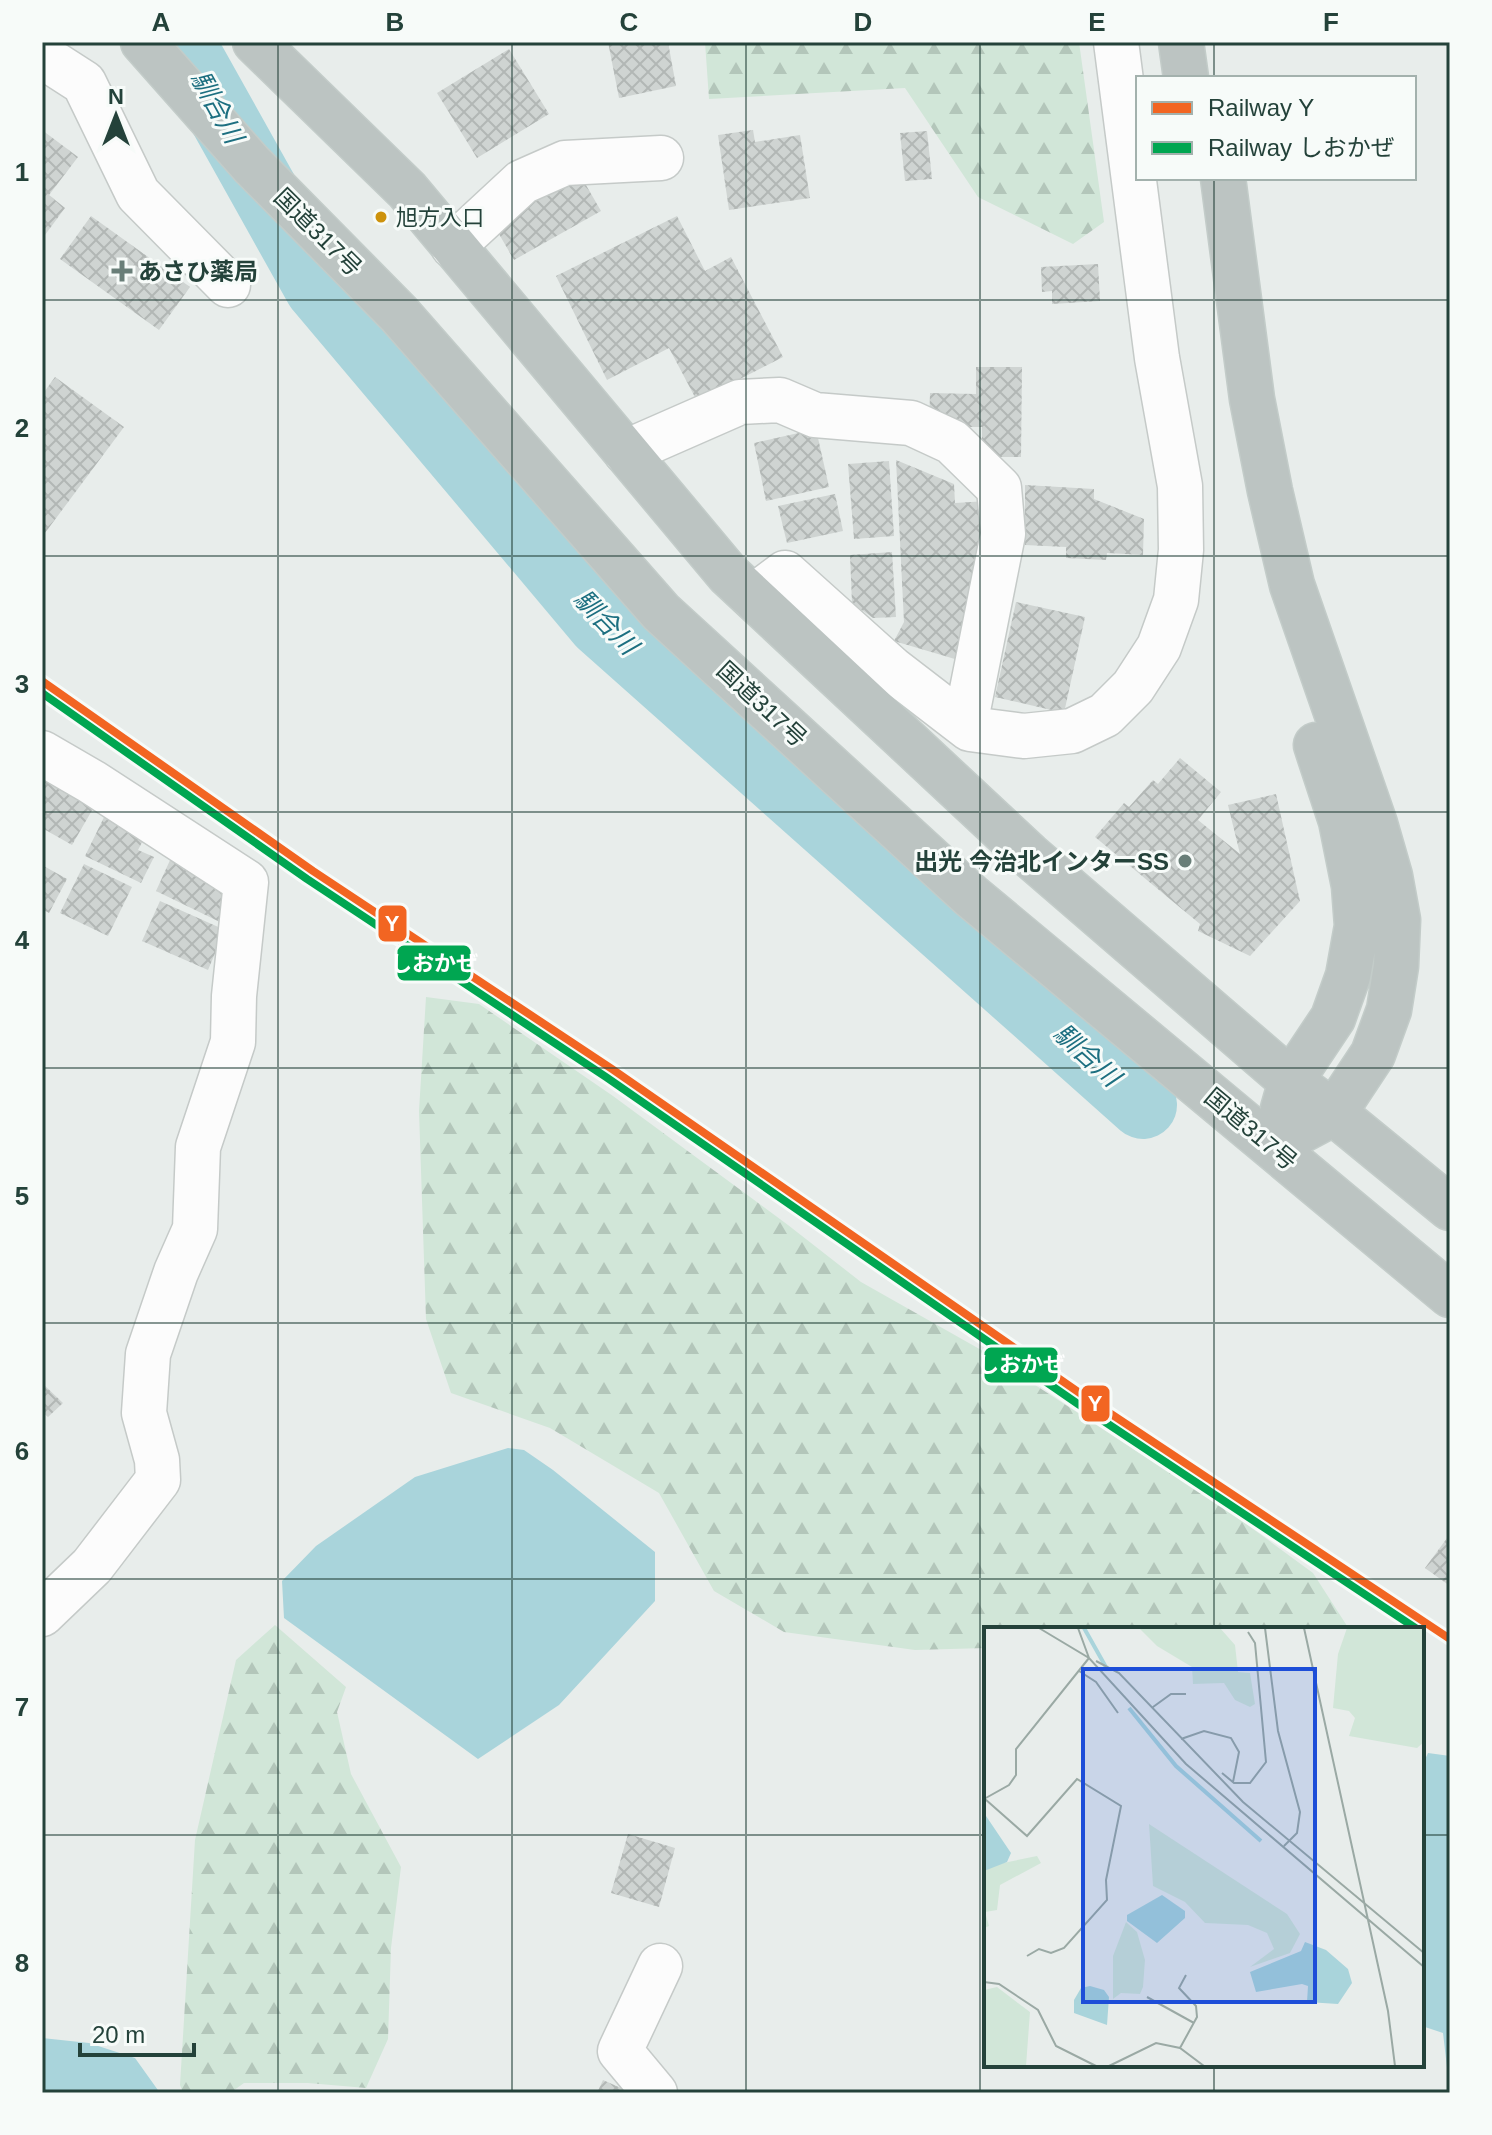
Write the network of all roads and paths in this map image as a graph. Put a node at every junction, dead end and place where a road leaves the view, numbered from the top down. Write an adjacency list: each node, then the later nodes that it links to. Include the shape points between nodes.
1 (143, 42): 20 (highway, 国道317号, via 251,164 399,314 661,612 971,896)
2 (255, 42): 12 (highway, via 407,190)
3 (1116, 42): 16 (street, via 1157,358 1180,486 1176,600 1159,647 1133,687 1105,715 1072,731 1024,736)
4 (1181, 42): 7 (highway)
5 (1206, 42): 8 (highway)
6 (42, 56): 13 (street, via 84,83 138,194)
7 (1186, 76)
8 (1210, 76)
9 (661, 158): 12 (street, via 565,163 522,182)
10 (1199, 180): 18 (highway, via 1230,412 1249,510 1268,592 1341,821 1354,886 1357,926 1348,976 1333,1018)
11 (1223, 180): 19 (highway, via 1252,399 1292,585 1375,824 1398,920 1389,1010 1373,1054)
12 (453, 246): 14 (highway)
13 (228, 285)
14 (626, 452): 15 (highway); 16 (street, via 740,402 780,400 815,415 911,423 952,442 999,488 1003,534)
15 (753, 597): 16 (street, via 785,573 892,669); 18 (highway, via 1029,855)
16 (965, 725)
17 (42, 753): 23 (street, via 246,882 233,1042 198,1147 195,1229 148,1354 144,1413 158,1480 92,1566)
18 (1291, 1081): 19 (highway); 20 (highway)
19 (1334, 1113): 20 (highway); 21 (highway)
20 (1272, 1146): 22 (highway, 国道317号)
21 (1450, 1208)
22 (1450, 1295)
23 (42, 1614)
24 (660, 1966): 25 (street, via 620,2051)
25 (655, 2093)

